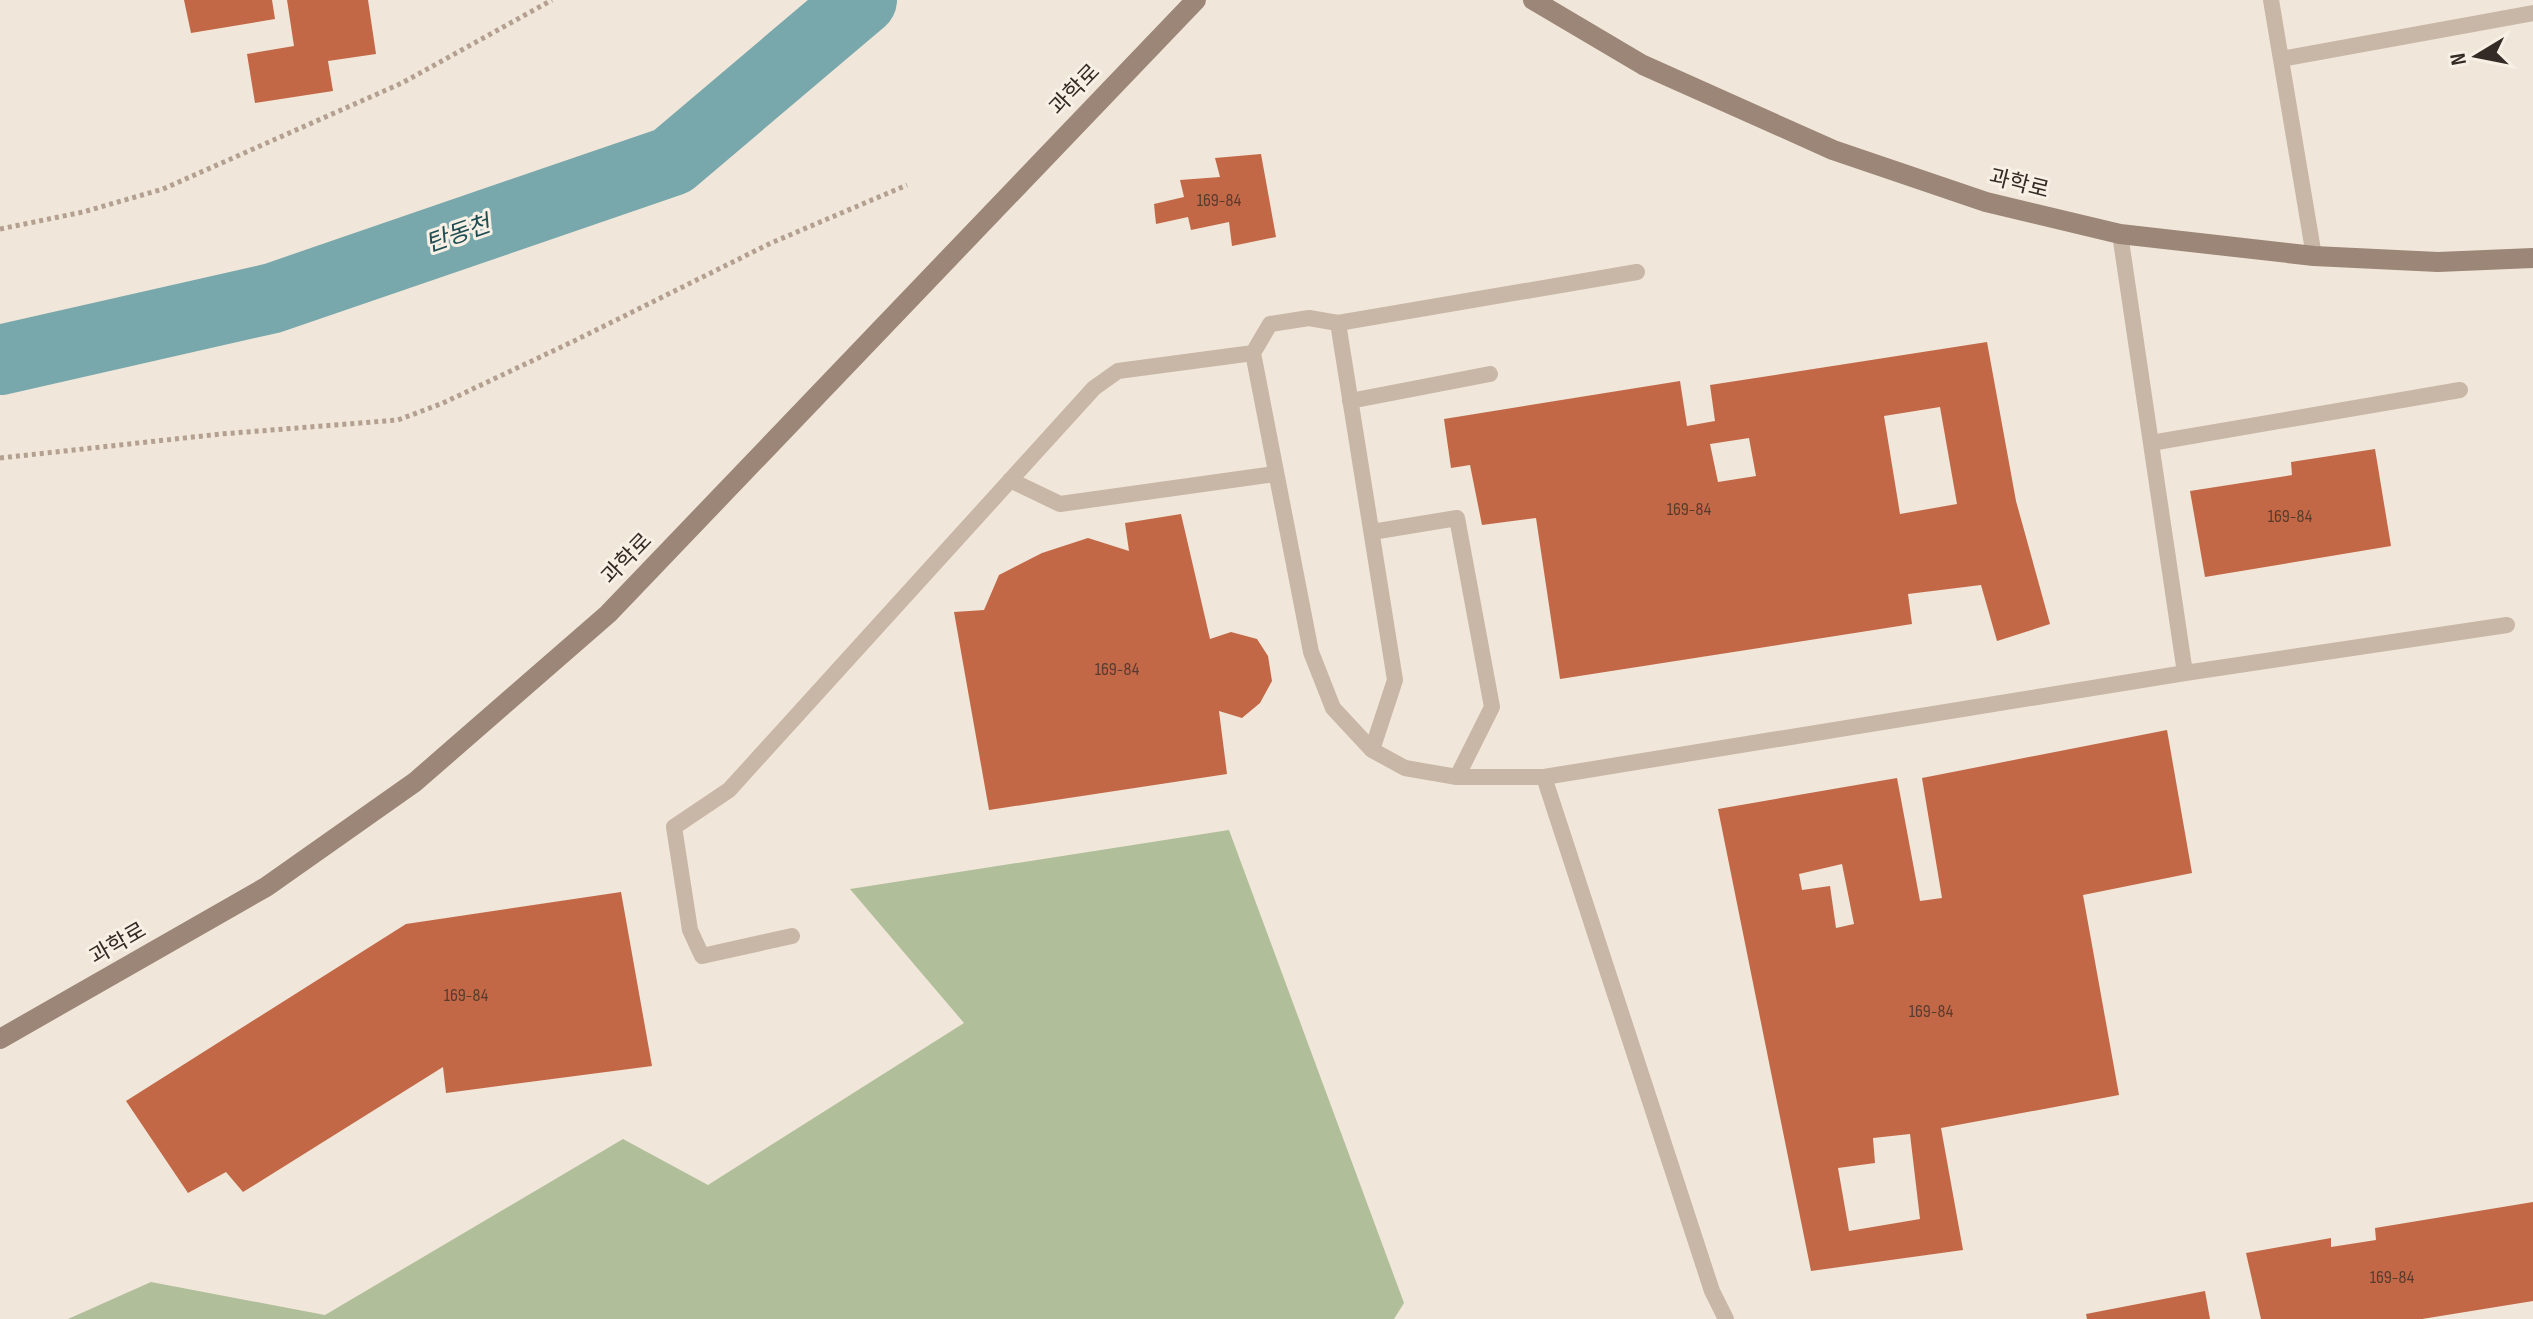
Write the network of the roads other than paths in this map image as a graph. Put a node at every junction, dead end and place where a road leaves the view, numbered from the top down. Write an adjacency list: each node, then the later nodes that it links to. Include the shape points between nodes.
1 (1196, 0): 25 (main road, 과학로, via 608,614 427,772 266,887)
2 (1533, 0): 6 (main road, 과학로, via 1643,65 1833,150 1986,202)
3 (2271, 0): 5 (lane)
4 (2533, 13): 5 (lane)
5 (2281, 59): 7 (lane)
6 (2120, 234): 7 (main road, 과학로); 15 (lane)
7 (2314, 256): 8 (main road, 과학로, via 2438,262)
8 (2533, 258)
9 (1637, 272): 10 (lane)
10 (1338, 323): 11 (lane, via 1309,318 1270,324); 14 (lane)
11 (1253, 353): 16 (lane); 17 (lane, via 1118,371 1094,388)
12 (1490, 374): 14 (lane)
13 (2460, 390): 15 (lane)
14 (1350, 401): 18 (lane)
15 (2151, 443): 20 (lane)
16 (1275, 474): 17 (lane, via 1060,504); 21 (lane, via 1311,652 1333,708)
17 (1010, 480): 24 (lane, via 729,790 674,827 690,930 702,956)
18 (1372, 532): 21 (lane, via 1395,680); 22 (lane, via 1457,518 1492,707)
19 (2507, 625): 20 (lane)
20 (2185, 673): 23 (lane)
21 (1372, 750): 22 (lane, via 1405,768)
22 (1457, 777): 23 (lane)
23 (1544, 777): 26 (lane, via 1712,1291)
24 (792, 936)
25 (0, 1039)
26 (1726, 1319)

